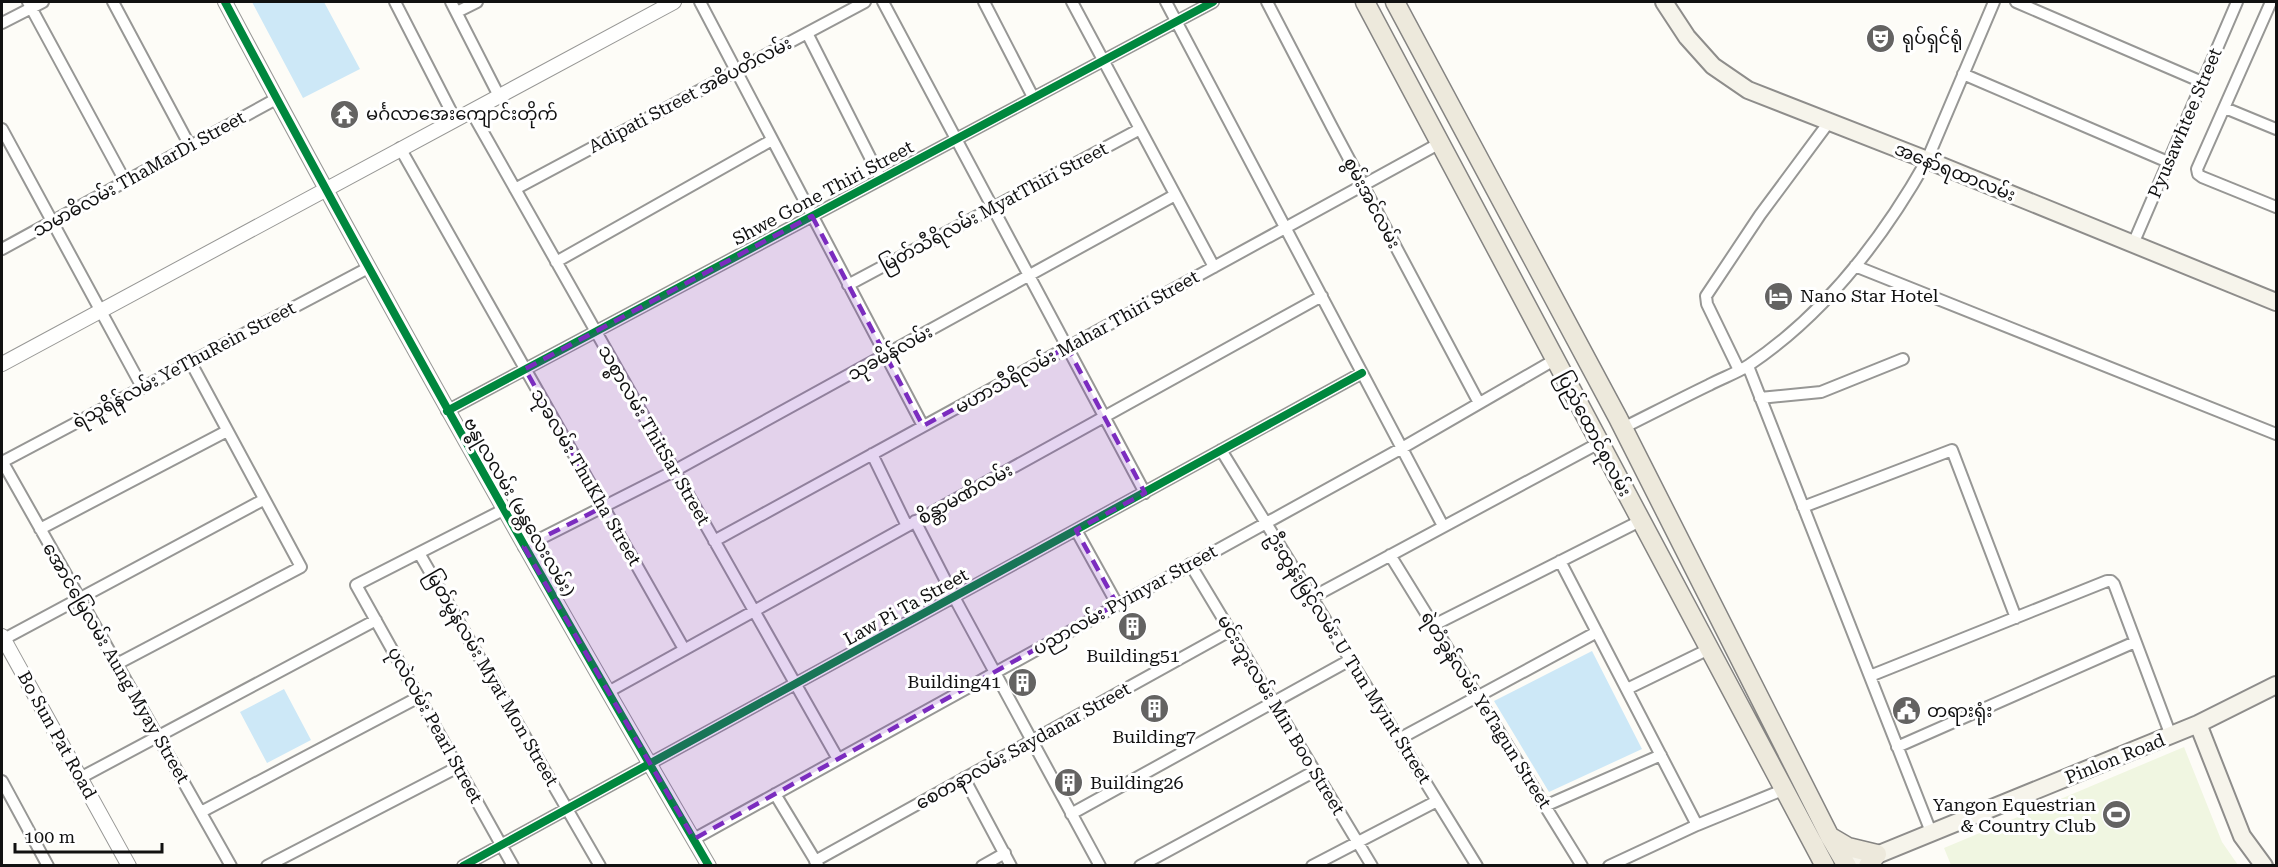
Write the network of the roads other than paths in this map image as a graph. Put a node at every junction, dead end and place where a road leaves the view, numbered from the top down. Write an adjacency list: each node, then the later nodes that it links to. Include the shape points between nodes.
1 (43, 2): 23 (street)
2 (113, 2): 46 (street)
3 (225, 2): 35 (street, ဗန္ဓုလလမ်း (မန္တလေးလမ်း))
4 (395, 2): 38 (street)
5 (451, 2): 24 (street)
6 (477, 2): 24 (street)
7 (674, 2): 33 (street)
8 (700, 2): 30 (street)
9 (865, 2): 28 (street, Adipati Street အဓိပတိလမ်း)
10 (883, 2): 43 (street)
11 (984, 2): 34 (street)
12 (1072, 2): 29 (street)
13 (1166, 2): 26 (street)
14 (1213, 2): 26 (street, Shwe Gone Thiri Street)
15 (1267, 2): 52 (street, စွမ်းအင်လမ်း)
16 (1365, 2): 45 (main road, ပြည်ထောင်စုလမ်း)
17 (1395, 2): 72 (main road, ပြည်ထောင်စုလမ်း)
18 (1664, 2): 39 (main road, အနော်ရထာလမ်း, via 1687,37 1713,66 1748,90)
19 (1994, 2): 31 (street)
20 (2016, 2): 32 (street)
21 (2234, 2): 32 (street, Pyusawhtee Street)
22 (2271, 2): 25 (street)
23 (30, 5): 27 (street); 51 (street)
24 (457, 12): 33 (street)
25 (2271, 16): 36 (street)
26 (1176, 21): 29 (street, Shwe Gone Thiri Street); 60 (street)
27 (2, 23)
28 (807, 33): 30 (street, Adipati Street အဓိပတိလမ်း); 50 (street)
29 (1103, 60): 34 (street, Shwe Gone Thiri Street); 41 (street)
30 (736, 70): 44 (street); 54 (street, Adipati Street အဓိပတိလမ်း)
31 (1963, 74): 48 (street); 49 (street)
32 (2202, 82): 49 (street, Pyusawhtee Street)
33 (499, 96): 37 (street)
34 (1033, 97): 43 (street, Shwe Gone Thiri Street)
35 (276, 99): 46 (street, သမာဓိလမ်း ThaMarDi Street); 53 (street, ဗန္ဓုလလမ်း (မန္တလေးလမ်း))
36 (2225, 108): 42 (street); 56 (street, via 2198,174)
37 (471, 111): 38 (street); 54 (street, သစ္စာလမ်း ThitSar Street)
38 (455, 119): 47 (street)
39 (1829, 122): 48 (main road, အနော်ရထာလမ်း); 81 (street, via 1706,296)
40 (2, 129): 59 (street)
41 (1140, 129): 55 (street); 57 (street, မြတ်သီရိလမ်း MyatThiri Street)
42 (2277, 129)
43 (956, 139): 50 (street, Shwe Gone Thiri Street); 57 (street)
44 (772, 140): 58 (street); 63 (street)
45 (1440, 143): 52 (street, မဟာသီရိလမ်း Mahar Thiri Street); 74 (main road, ပြည်ထောင်စုလမ်း)
46 (190, 146): 51 (street, သမာဓိလမ်း ThaMarDi Street)
47 (400, 148): 53 (street); 82 (street, သုခလမ်း ThuKha Street)
48 (1927, 160): 61 (main road, အနော်ရထာလမ်း); 64 (street)
49 (2168, 162): 61 (street, Pyusawhtee Street)
50 (881, 179): 58 (street, Shwe Gone Thiri Street)
51 (125, 181): 59 (street, သမာဓိလမ်း ThaMarDi Street)
52 (1363, 185): 60 (street, မဟာသီရိလမ်း Mahar Thiri Street); 86 (street, စွမ်းအင်လမ်း)
53 (324, 188): 66 (street, ဗန္ဓုလလမ်း (မန္တလေးလမ်း)); 71 (street)
54 (515, 189): 63 (street, သစ္စာလမ်း ThitSar Street)
55 (1175, 195): 65 (street); 67 (street, သုခမိန်လမ်း)
56 (2277, 207)
57 (993, 208): 67 (street); 68 (street, မြတ်သီရိလမ်း MyatThiri Street)
58 (812, 216): 68 (street); 73 (street, Shwe Gone Thiri Street)
59 (51, 221): 62 (street, သမာဓိလမ်း ThaMarDi Street); 71 (street)
60 (1285, 227): 65 (street, မဟာသီရိလမ်း Mahar Thiri Street); 69 (street)
61 (2133, 244): 70 (main road, အနော်ရထာလမ်း)
62 (2, 249)
63 (556, 262): 73 (street, သစ္စာလမ်း ThitSar Street)
64 (1855, 266): 81 (street, via 1826,301 1792,332); 92 (street)
65 (1214, 267): 75 (street, မဟာသီရိလမ်း Mahar Thiri Street)
66 (368, 268): 79 (street, ရဲသူရိန်လမ်း YeThuRein Street); 87 (street, ဗန္ဓုလလမ်း (မန္တလေးလမ်း))
67 (1029, 275): 75 (street); 76 (street, သုခမိန်လမ်း)
68 (848, 285): 76 (street)
69 (1322, 296): 83 (street); 88 (street, စိန္တာမဏိလမ်း)
70 (2277, 302)
71 (100, 312): 80 (street); 84 (street)
72 (1566, 322): 74 (main road); 90 (main road, ပြည်ထောင်စုလမ်း)
73 (595, 332): 82 (street, Shwe Gone Thiri Street); 98 (street, သစ္စာလမ်း ThitSar Street)
74 (1543, 335): 77 (main road, ပြည်ထောင်စုလမ်း)
75 (1067, 347): 88 (street); 89 (street, မဟာသီရိလမ်း Mahar Thiri Street)
76 (885, 356): 89 (street); 98 (street, သုခမိန်လမ်း)
77 (1556, 359): 86 (street, ပညာလမ်း Pyinyar Street); 93 (main road, ပြည်ထောင်စုလမ်း)
78 (1903, 359): 85 (street, via 1821,392)
79 (190, 361): 84 (street, ရဲသူရိန်လမ်း YeThuRein Street); 91 (street)
80 (2, 364)
81 (1743, 368): 85 (street); 90 (street)
82 (525, 369): 87 (street, Shwe Gone Thiri Street); 101 (street, သုခလမ်း ThuKha Street)
83 (1362, 373): 94 (street); 95 (street, Law Pi Ta Street)
84 (142, 387): 97 (street, ရဲသူရိန်လမ်း YeThuRein Street)
85 (1760, 398): 102 (street)
86 (1479, 403): 94 (street, ပညာလမ်း Pyinyar Street)
87 (447, 411): 103 (street, ဗန္ဓုလလမ်း (မန္တလေးလမ်း))
88 (1104, 417): 99 (street); 106 (street, စိန္တာမဏိလမ်း)
89 (922, 426): 96 (street, မဟာသီရိလမ်း Mahar Thiri Street)
90 (1623, 428): 165 (main road, ပြည်ထောင်စုလမ်း)
91 (227, 431): 100 (street); 108 (street)
92 (2277, 434)
93 (1599, 443): 104 (main road, ပြည်ထောင်စုလမ်း); 107 (street)
94 (1402, 448): 105 (street, ပညာလမ်း Pyinyar Street); 107 (street)
95 (1221, 450): 99 (street, Law Pi Ta Street); 105 (street, ဦးထွန်းမြင့်လမ်း U Tun Myint Street)
96 (872, 454): 106 (street); 110 (street, မဟာသီရိလမ်း Mahar Thiri Street)
97 (2, 462): 108 (street, အောင်မြေလမ်း Aung Myay Street)
98 (674, 471): 101 (street, သုခမိန်လမ်း); 110 (street, သစ္စာလမ်း ThitSar Street)
99 (1144, 493): 109 (street, Law Pi Ta Street)
100 (263, 500): 117 (street); 131 (street, via 301,567)
101 (603, 507): 111 (street, သုခမိန်လမ်း); 129 (street, သုခလမ်း ThuKha Street)
102 (1803, 507): 121 (street, via 1952,450); 133 (street)
103 (503, 510): 111 (street, ဗန္ဓုလလမ်း (မန္တလေးလမ်း)); 112 (street)
104 (1640, 521): 114 (street); 128 (main road, ပြည်ထောင်စုလမ်း)
105 (1265, 523): 115 (street, ပညာလမ်း Pyinyar Street); 118 (street, ဦးထွန်းမြင့်လမ်း U Tun Myint Street)
106 (911, 524): 116 (street); 120 (street, စိန္တာမဏိလမ်း)
107 (1443, 526): 113 (street)
108 (40, 529): 117 (street, အောင်မြေလမ်း Aung Myay Street)
109 (1076, 530): 116 (street, Law Pi Ta Street); 119 (street)
110 (714, 541): 120 (street, သစ္စာလမ်း ThitSar Street)
111 (524, 547): 137 (street, ဗန္ဓုလလမ်း (မန္တလေးလမ်း))
112 (420, 553): 122 (street, ပုလဲလမ်း Pearl Street, via 356,585); 159 (street, မြတ်မွန်လမ်း Myat Mon Street)
113 (1390, 555): 118 (street); 123 (street, ရဲတံခွန်လမ်း YeTagun Street)
114 (1560, 561): 123 (street); 125 (street)
115 (1190, 564): 119 (street, ပညာလမ်း Pyinyar Street); 124 (street, မင်းဘူးလမ်း Min Boo Street)
116 (954, 597): 132 (street); 134 (street, Law Pi Ta Street)
117 (79, 598): 126 (street); 131 (street, အောင်မြေလမ်း Aung Myay Street)
118 (1311, 598): 130 (street, ဦးထွန်းမြင့်လမ်း U Tun Myint Street)
119 (1117, 604): 132 (street, ပညာလမ်း Pyinyar Street)
120 (754, 611): 129 (street, စိန္တာမဏိလမ်း); 134 (street, သစ္စာလမ်း ThitSar Street)
121 (2016, 618): 127 (street, via 2111,581); 133 (street)
122 (376, 620): 139 (street, ပုလဲလမ်း Pearl Street); 142 (street)
123 (1434, 625): 138 (street, ရဲတံခွန်လမ်း YeTagun Street)
124 (1230, 631): 140 (street, မင်းဘူးလမ်း Min Boo Street); 145 (street, စေတနာလမ်း Saydanar Street)
125 (1597, 632): 136 (street); 138 (street)
126 (2, 639): 152 (street, Bo Sun Pat Road)
127 (2135, 642): 143 (street); 146 (street)
128 (1709, 649): 136 (street); 155 (main road, ပြည်ထောင်စုလမ်း)
129 (684, 650): 137 (street, စိန္တာမဏိလမ်း)
130 (1350, 660): 140 (street); 144 (street, ဦးထွန်းမြင့်လမ်း U Tun Myint Street)
131 (117, 664): 142 (street, အောင်မြေလမ်း Aung Myay Street)
132 (995, 672): 145 (street); 148 (street, ပညာလမ်း Pyinyar Street)
133 (1869, 676): 146 (street)
134 (795, 685): 148 (street, သစ္စာလမ်း ThitSar Street); 149 (street, Law Pi Ta Street)
135 (2277, 685): 141 (main road, Pinlon Road)
136 (1627, 689): 147 (street)
137 (608, 692): 149 (street, ဗန္ဓုလလမ်း (မန္တလေးလမ်း))
138 (1478, 696): 144 (street); 158 (street, ရဲတံခွန်လမ်း YeTagun Street)
139 (419, 697): 150 (street, ပုလဲလမ်း Pearl Street); 160 (street)
140 (1274, 703): 151 (street, မင်းဘူးလမ်း Min Boo Street); 161 (street)
141 (2198, 724): 143 (main road, Pinlon Road); 191 (main road, via 2242,836)
142 (157, 735): 152 (street); 160 (street, အောင်မြေလမ်း Aung Myay Street)
143 (2171, 736): 163 (main road, Pinlon Road)
144 (1399, 739): 157 (street, ဦးထွန်းမြင့်လမ်း U Tun Myint Street)
145 (1032, 741): 153 (street, စေတနာလမ်း Saydanar Street); 161 (street)
146 (1897, 747): 163 (street)
147 (1661, 755): 158 (street); 162 (street)
148 (838, 759): 156 (street, ပညာလမ်း Pyinyar Street)
149 (650, 765): 159 (street, Law Pi Ta Street); 164 (street, ဗန္ဓုလလမ်း (မန္တလေးလမ်း))
150 (458, 767): 167 (street, ပုလဲလမ်း Pearl Street); 174 (street)
151 (1315, 771): 166 (street, မင်းဘူးလမ်း Min Boo Street); 182 (street)
152 (80, 778): 172 (street, Bo Sun Pat Road)
153 (964, 778): 168 (street); 170 (street, စေတနာလမ်း Saydanar Street)
154 (2, 781): 171 (street)
155 (1785, 789): 162 (street); 165 (main road, ပြည်ထောင်စုလမ်း)
156 (776, 794): 164 (street, ပညာလမ်း Pyinyar Street); 170 (street)
157 (1437, 801): 166 (street); 185 (street, ဦးထွန်းမြင့်လမ်း U Tun Myint Street)
158 (1545, 806): 186 (street, ရဲတံခွန်လမ်း YeTagun Street)
159 (567, 809): 167 (street, Law Pi Ta Street); 177 (street, မြတ်မွန်လမ်း Myat Mon Street)
160 (201, 812): 173 (street, အောင်မြေလမ်း Aung Myay Street)
161 (1071, 814): 181 (street)
162 (1697, 825): 187 (street)
163 (1931, 832): 169 (main road, Pinlon Road)
164 (694, 839): 178 (street, ဗန္ဓုလလမ်း (မန္တလေးလမ်း))
165 (1822, 840): 169 (main road); 188 (main road); 189 (main road, ပြည်ထောင်စုလမ်း); 190 (main road, ပြည်ထောင်စုလမ်း)
166 (1358, 842): 183 (street); 184 (street, မင်းဘူးလမ်း Min Boo Street)
167 (502, 845): 175 (street, Law Pi Ta Street); 176 (street, ပုလဲလမ်း Pearl Street)
168 (1005, 853): 179 (street); 180 (street)
169 (1873, 860): 190 (main road, Pinlon Road)
170 (816, 863)
171 (48, 866)
172 (129, 866)
173 (231, 866)
174 (267, 866)
175 (463, 866)
176 (513, 866)
177 (600, 866)
178 (709, 866)
179 (982, 866)
180 (1011, 866)
181 (1100, 866)
182 (1140, 866)
183 (1312, 866)
184 (1372, 866)
185 (1477, 866)
186 (1582, 866)
187 (1609, 866)
188 (1813, 866)
189 (1826, 866)
190 (1849, 866)
191 (2264, 866)

